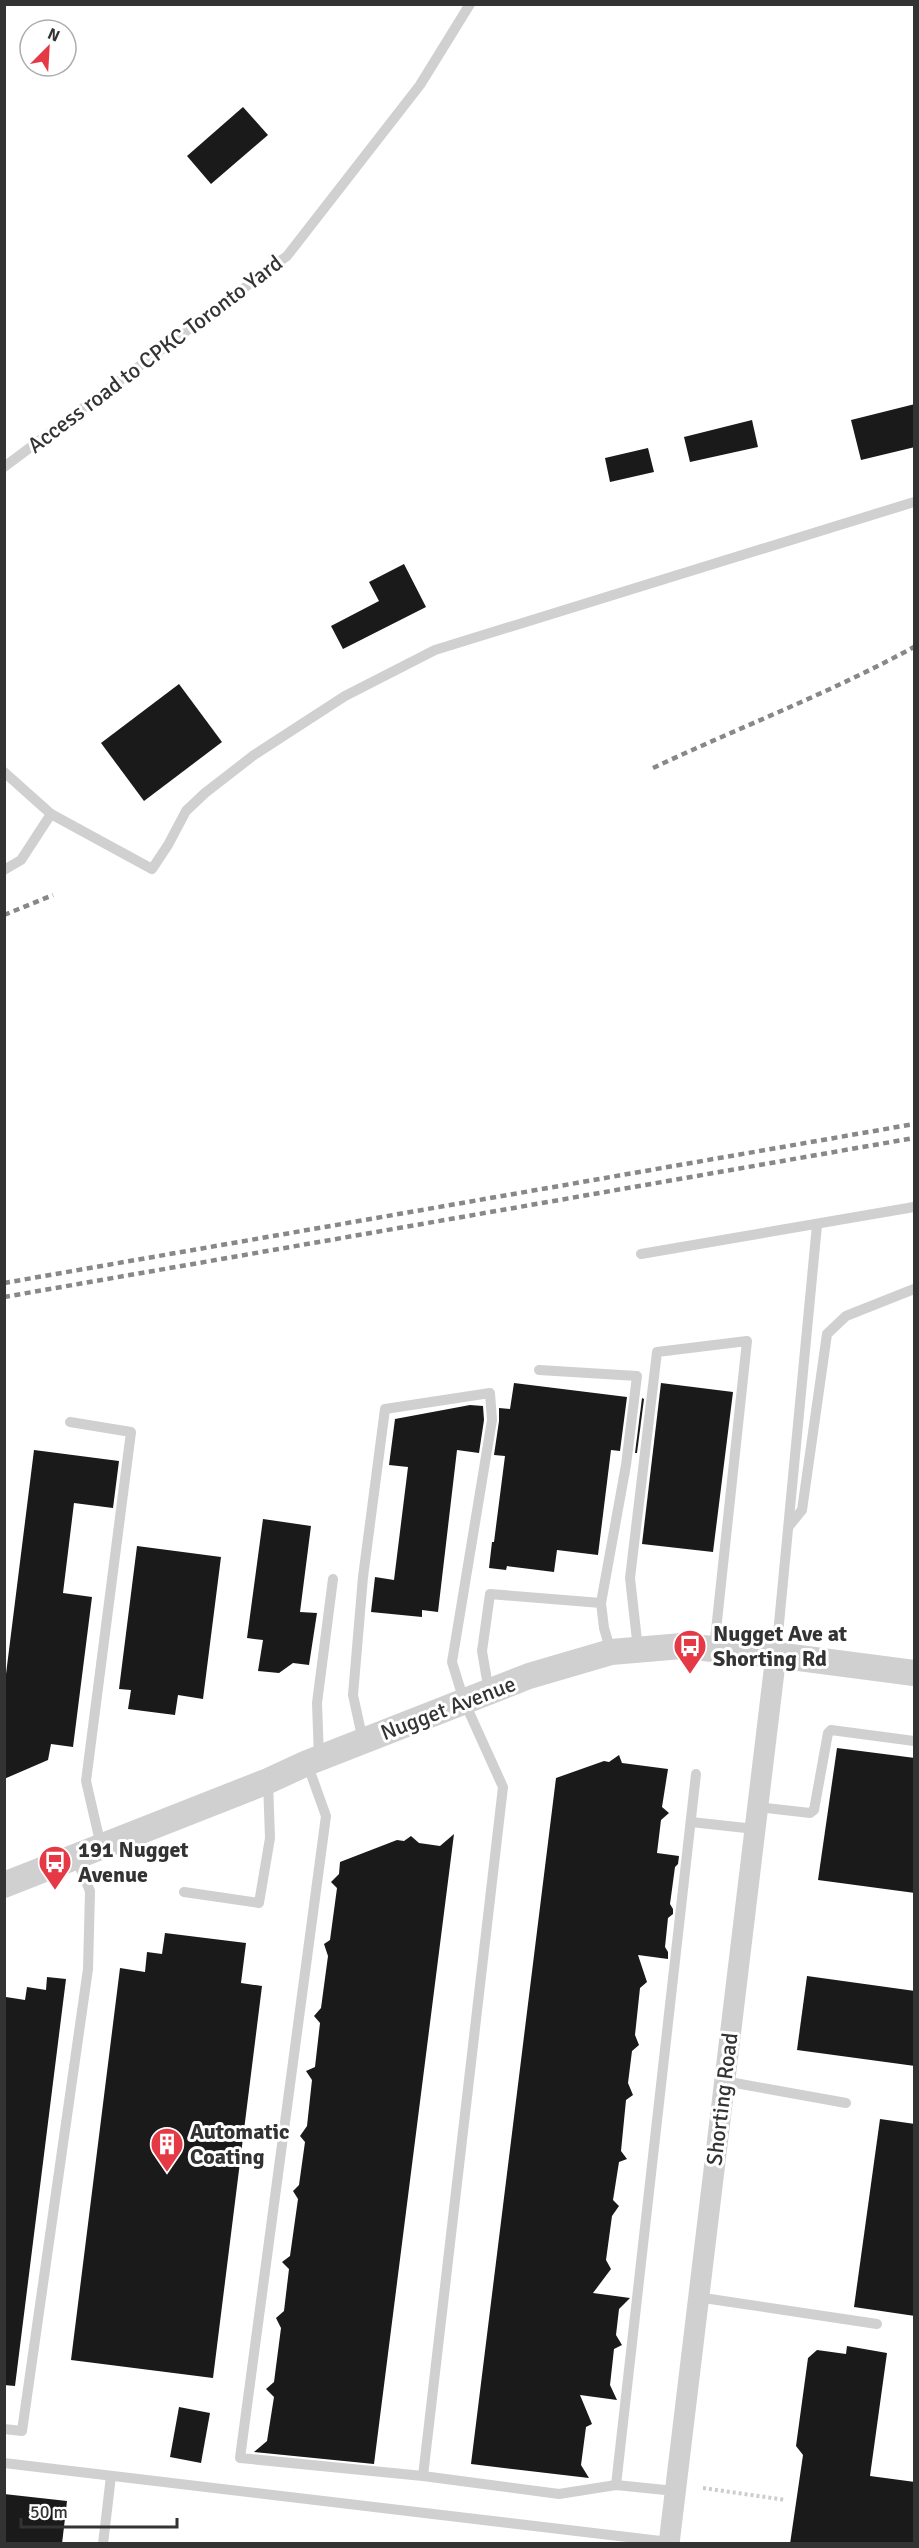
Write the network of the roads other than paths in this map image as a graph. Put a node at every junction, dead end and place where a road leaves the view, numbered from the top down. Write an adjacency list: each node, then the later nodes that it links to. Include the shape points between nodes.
1 (470, 4): 2 (lane, Access road to CPKC Toronto Yard, via 420,85 287,256)
2 (4, 467)
3 (915, 502): 5 (lane, via 435,650 345,696 254,755 186,811 152,869)
4 (4, 772): 5 (lane)
5 (51, 814): 6 (lane, via 21,860)
6 (4, 870)
7 (915, 1207): 8 (lane)
8 (817, 1225): 9 (lane); 13 (lane)
9 (641, 1254)
10 (915, 1289): 13 (lane, via 846,1316 827,1334 802,1510)
11 (539, 1370): 15 (lane, via 637,1377)
12 (70, 1422): 31 (lane, via 131,1432 86,1780)
13 (789, 1526): 19 (lane)
14 (333, 1579): 25 (lane)
15 (601, 1603): 18 (lane); 21 (lane, via 490,1594 482,1652)
16 (638, 1649): 17 (street, Nugget Avenue); 17 (lane, via 630,1578 657,1352 747,1341); 18 (street, Nugget Avenue)
17 (714, 1649): 19 (street, Nugget Avenue)
18 (611, 1652): 21 (street, Nugget Avenue)
19 (776, 1655): 20 (street, Nugget Avenue); 28 (street, Shorting Road)
20 (915, 1673)
21 (489, 1692): 22 (street, Nugget Avenue)
22 (464, 1701): 23 (street, Nugget Avenue); 23 (lane, via 452,1662 492,1420 490,1393 385,1409 363,1577 353,1695); 42 (lane, via 502,1787)
23 (363, 1741): 25 (street, Nugget Avenue)
24 (915, 1741): 28 (lane, via 831,1730 814,1810 810,1813)
25 (313, 1760): 27 (street, Nugget Avenue); 42 (lane, via 326,1816 240,2458)
26 (696, 1774): 29 (lane)
27 (268, 1781): 31 (street, Nugget Avenue); 34 (lane, via 270,1838 259,1903)
28 (758, 1807): 30 (street, Shorting Road)
29 (691, 1822): 30 (lane); 43 (lane)
30 (755, 1829): 35 (street, Shorting Road)
31 (101, 1846): 32 (street, Nugget Avenue)
32 (75, 1856): 33 (street, Nugget Avenue); 39 (lane, via 90,1891 88,1969 22,2431)
33 (4, 1885)
34 (184, 1892)
35 (724, 2081): 36 (lane); 37 (street, Shorting Road)
36 (846, 2103)
37 (697, 2297): 38 (lane); 44 (street, Shorting Road)
38 (877, 2324)
39 (4, 2429)
40 (4, 2463): 41 (lane)
41 (111, 2476): 45 (lane); 46 (lane)
42 (423, 2476): 43 (lane, via 560,2494)
43 (616, 2485): 44 (lane)
44 (675, 2491): 45 (street, Shorting Road)
45 (669, 2543)
46 (103, 2544)

